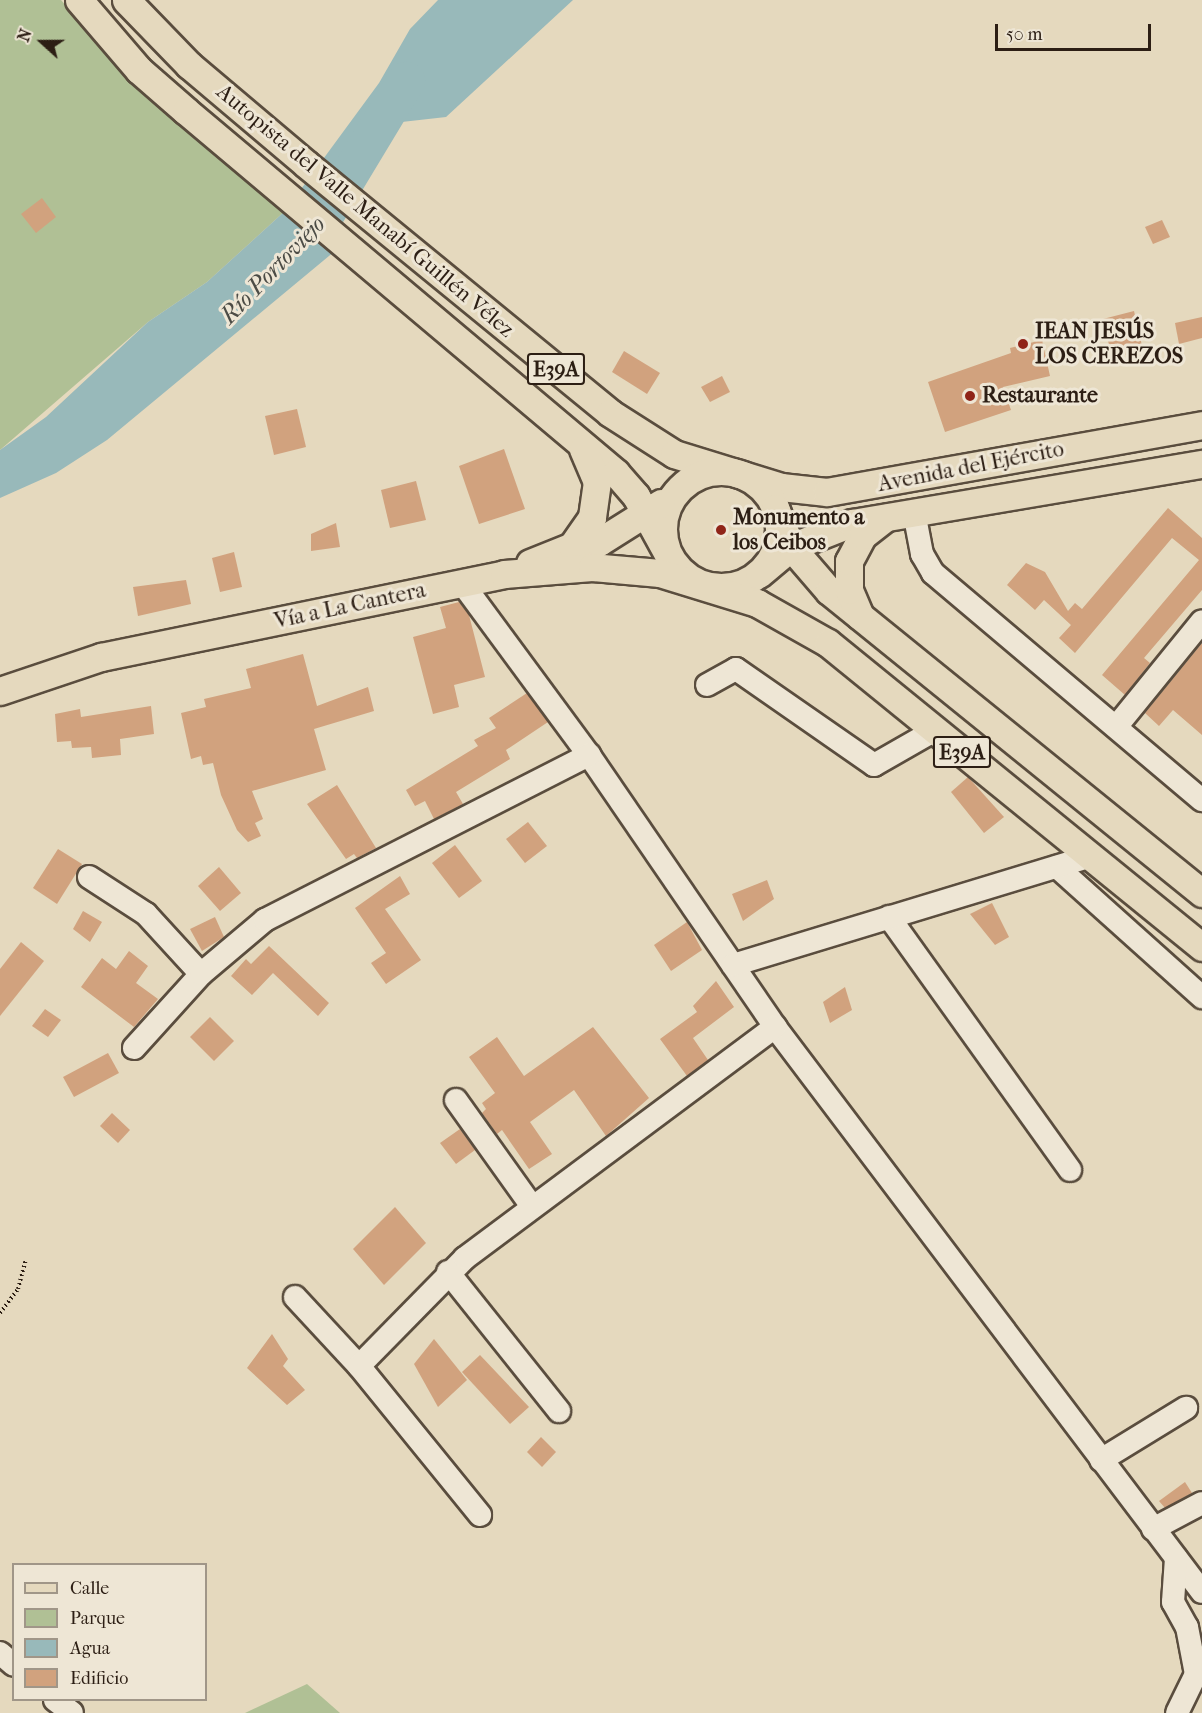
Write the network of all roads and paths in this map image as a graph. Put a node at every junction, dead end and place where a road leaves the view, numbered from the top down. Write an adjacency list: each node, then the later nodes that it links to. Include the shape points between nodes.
1 (79, 0): 4 (main road, Autopista del Valle Manabí Guillén Vélez / E39A, via 139,70)
2 (126, 0): 6 (main road, Autopista del Valle Manabí Guillén Vélez / E39A, via 189,64 306,164 639,434 674,454)
3 (1202, 425): 6 (main road, Avenida del Ejército, via 849,490 793,489)
4 (568, 430): 10 (main road, Autopista del Valle Manabí Guillén Vélez / E39A, via 616,473); 14 (main road, via 593,465 597,482 592,517 572,546)
5 (1202, 464): 9 (main road, Avenida del Ejército)
6 (740, 474): 7 (main road, via 708,472); 8 (main road, E39A, via 755,482)
7 (680, 487): 10 (main road); 13 (main road, via 663,521)
8 (775, 508): 12 (main road, E39A); 15 (main road, via 775,550)
9 (914, 512): 11 (main road, Avenida del Ejército); 22 (street, via 922,554 933,573)
10 (647, 513): 13 (main road, Autopista del Valle Manabí Guillén Vélez / E39A); 14 (main road, via 577,552)
11 (886, 517): 12 (main road, Avenida del Ejército, via 830,530); 18 (main road, via 863,535 849,561 849,590)
12 (790, 547): 15 (main road, Avenida del Ejército); 18 (main road, E39A)
13 (670, 558): 17 (main road, E39A, via 691,580)
14 (504, 574): 16 (main road, Vía a La Cantera); 17 (main road, Vía a La Cantera, via 620,567)
15 (759, 574): 17 (main road, via 743,584)
16 (462, 583): 21 (main road, Vía a La Cantera, via 101,657); 24 (street)
17 (706, 586): 23 (main road, E39A, via 796,622)
18 (861, 620): 29 (main road, E39A)
19 (1202, 621): 22 (street)
20 (707, 685): 23 (street, via 736,669 874,765)
21 (0, 691)
22 (1116, 727): 25 (street)
23 (935, 730): 26 (main road, E39A)
24 (589, 755): 32 (street); 33 (street, via 265,920)
25 (1202, 800)
26 (1091, 856): 27 (street); 31 (main road, E39A)
27 (1057, 867): 30 (street); 34 (street)
28 (89, 877): 33 (street, via 146,914)
29 (1202, 893)
30 (889, 917): 32 (street); 38 (street)
31 (1202, 947)
32 (732, 965): 35 (street)
33 (201, 974): 36 (street)
34 (1202, 997)
35 (775, 1027): 39 (street); 47 (street)
36 (134, 1048)
37 (456, 1100): 39 (street)
38 (1070, 1170)
39 (531, 1205): 41 (street)
40 (26, 1259): 43 (path, via 18,1289)
41 (448, 1272): 44 (street); 46 (street)
42 (295, 1297): 44 (street)
43 (0, 1313)
44 (359, 1366): 49 (street)
45 (1186, 1408): 47 (street)
46 (559, 1411)
47 (1101, 1460): 50 (street)
48 (1202, 1503): 50 (street)
49 (480, 1515)
50 (1153, 1529): 51 (street)
51 (1176, 1558): 52 (street); 57 (street, via 1173,1602 1190,1636 1196,1674)
52 (1202, 1592)
53 (0, 1653): 54 (street)
54 (12, 1663)
55 (56, 1701): 56 (street)
56 (72, 1713)
57 (1177, 1713)

